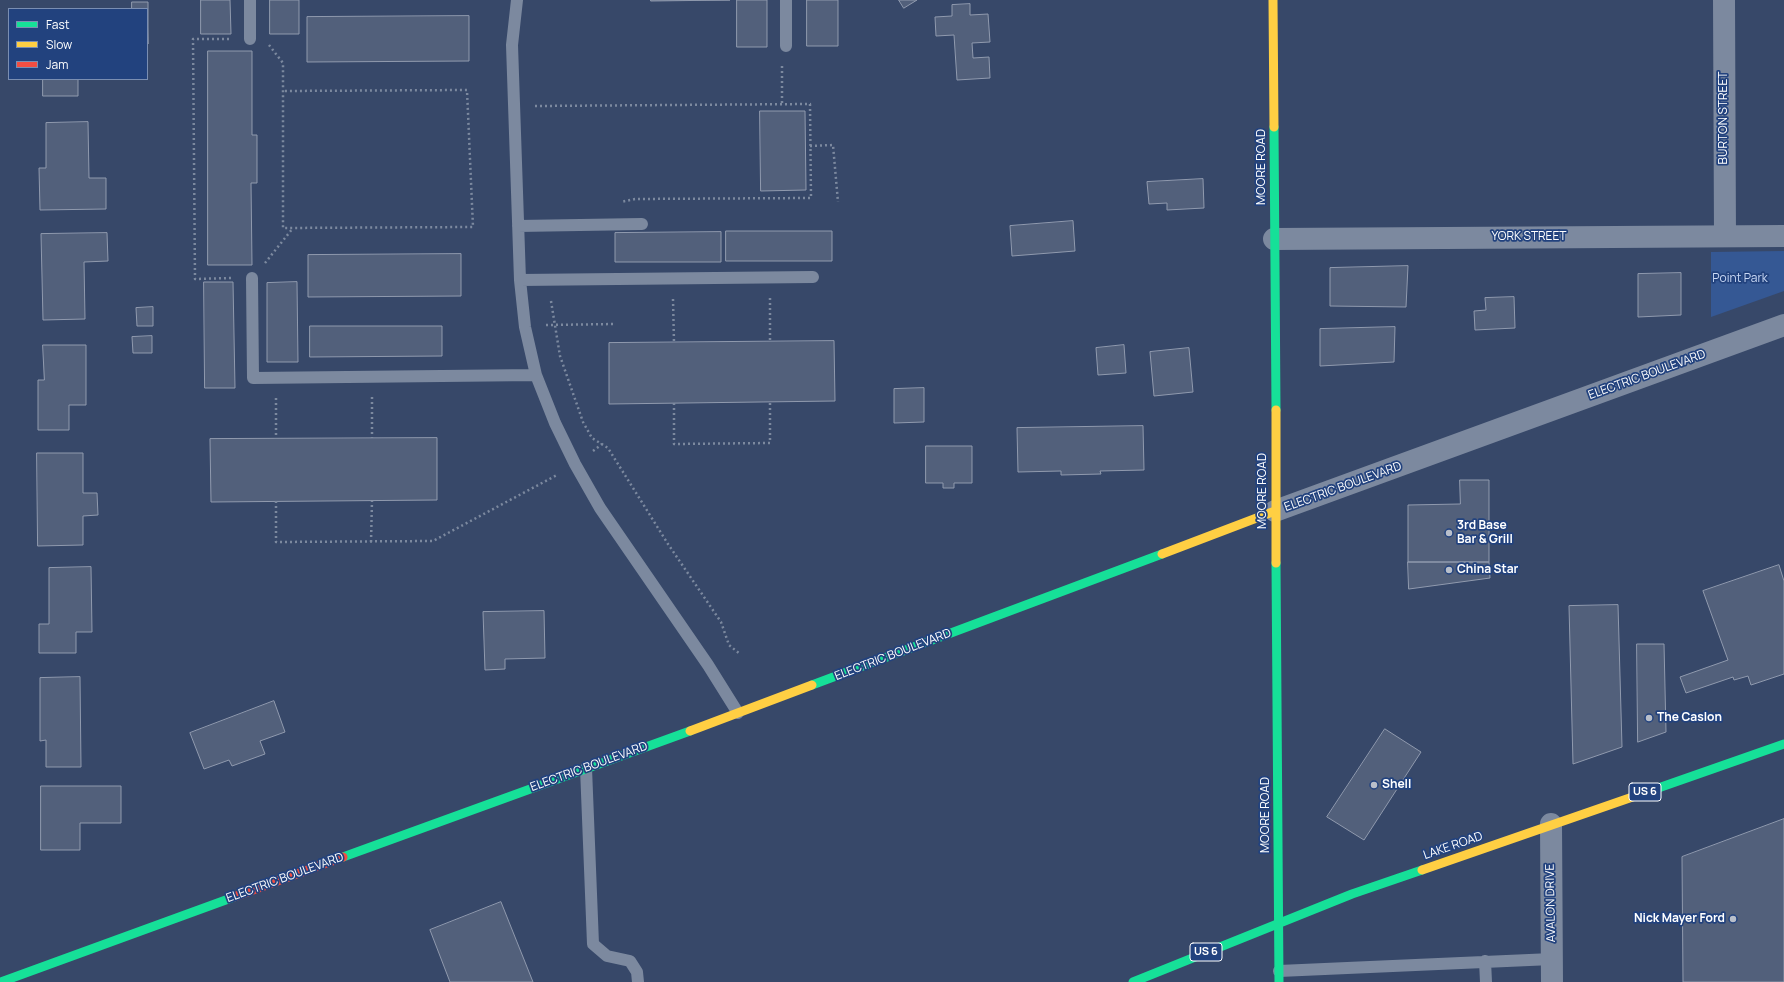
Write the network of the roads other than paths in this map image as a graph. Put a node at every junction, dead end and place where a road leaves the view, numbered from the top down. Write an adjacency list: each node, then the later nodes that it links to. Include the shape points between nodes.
1 (250, 0): 6 (lane)
2 (517, 0): 9 (lane, via 512,45)
3 (786, 0): 7 (lane)
4 (1273, 0): 12 (street, MOORE ROAD)
5 (1724, 0): 10 (street, BURTON STREET)
6 (250, 39)
7 (786, 46)
8 (642, 224): 9 (lane)
9 (518, 226): 15 (lane)
10 (1725, 236): 11 (street, YORK STREET); 12 (street, YORK STREET)
11 (1784, 236)
12 (1274, 239): 18 (street, MOORE ROAD)
13 (813, 277): 15 (lane)
14 (252, 278): 17 (lane, via 253,378)
15 (520, 280): 17 (lane, via 525,327)
16 (1784, 325): 18 (street, ELECTRIC BOULEVARD)
17 (536, 375): 19 (lane, via 574,464 600,508 704,658)
18 (1275, 512): 19 (street, ELECTRIC BOULEVARD); 23 (street, MOORE ROAD)
19 (738, 713): 21 (street, ELECTRIC BOULEVARD)
20 (1784, 744): 22 (street, LAKE ROAD / US 6)
21 (586, 768): 27 (street, ELECTRIC BOULEVARD); 28 (lane, via 593,944 607,956 630,961 637,972)
22 (1551, 824): 23 (street, LAKE ROAD / US 6, via 1352,894); 24 (street, AVALON DRIVE)
23 (1279, 923): 26 (street, MOORE ROAD); 29 (street, LAKE ROAD / US 6)
24 (1552, 959): 25 (lane); 31 (street, AVALON DRIVE)
25 (1485, 961): 26 (lane); 30 (lane)
26 (1279, 976)
27 (1, 982)
28 (638, 982)
29 (1134, 982)
30 (1486, 982)
31 (1552, 982)

